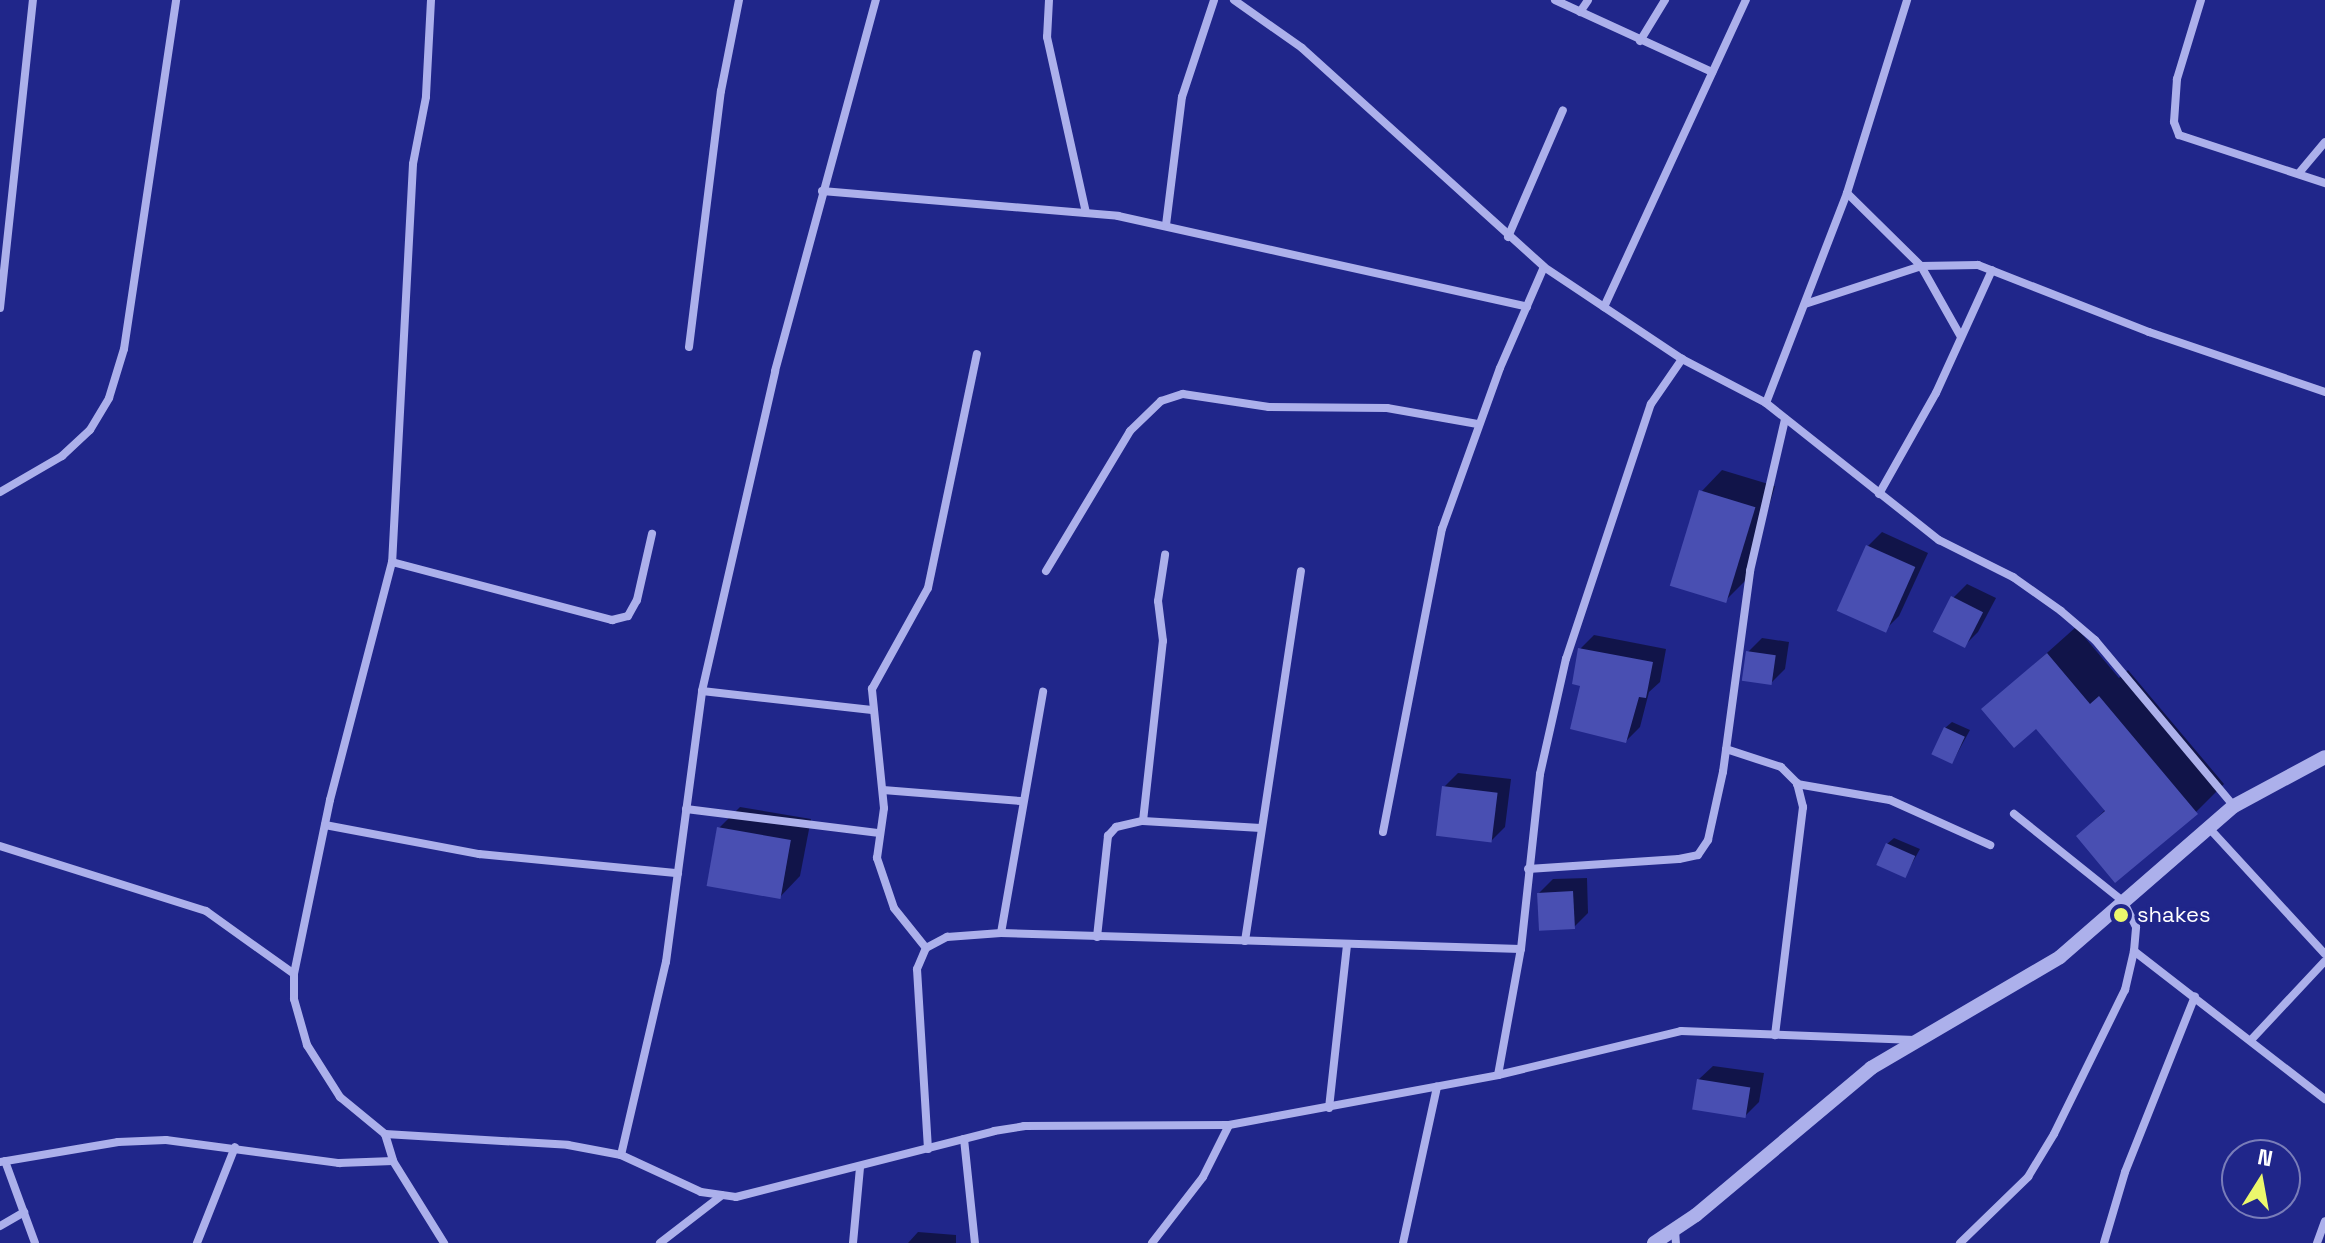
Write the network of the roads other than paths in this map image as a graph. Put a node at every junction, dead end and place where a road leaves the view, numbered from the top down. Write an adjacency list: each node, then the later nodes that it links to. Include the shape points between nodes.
1 (33, 0): 24 (street)
2 (176, 0): 43 (street, via 124,349 109,398 90,430 62,456)
3 (431, 0): 47 (street, via 426,97 413,164)
4 (739, 0): 36 (street, via 721,91)
5 (876, 0): 22 (street)
6 (1049, 0): 25 (street, via 1047,37)
7 (1214, 0): 26 (street, via 1182,97)
8 (1234, 0): 27 (street, via 1302,48)
9 (1555, 0): 15 (street)
10 (1588, 0): 15 (street)
11 (1665, 0): 16 (street)
12 (1746, 0): 17 (street)
13 (1907, 0): 23 (street)
14 (2201, 0): 20 (street, via 2177,79 2174,122 2179,135)
15 (1580, 12): 16 (street)
16 (1640, 41): 17 (street)
17 (1712, 72): 33 (street)
18 (1563, 110): 27 (street)
19 (2325, 142): 20 (street)
20 (2299, 173): 21 (street)
21 (2325, 183)
22 (822, 191): 25 (street); 50 (street)
23 (1847, 193): 28 (street); 31 (street)
24 (4, 210): 34 (street)
25 (1086, 213): 26 (street)
26 (1166, 225): 32 (street)
27 (1508, 237): 29 (street)
28 (1921, 266): 30 (street); 31 (street); 35 (street)
29 (1544, 267): 32 (street); 33 (street)
30 (1992, 270): 35 (street); 39 (street, via 2149,332)
31 (1805, 304): 40 (street)
32 (1527, 307): 42 (street)
33 (1604, 307): 38 (street)
34 (0, 308)
35 (1961, 337): 44 (street)
36 (689, 347)
37 (977, 354): 52 (street, via 928,588 879,676)
38 (1682, 359): 40 (street); 69 (street, via 1651,404 1566,659 1540,774)
39 (2325, 392)
40 (1766, 403): 41 (street)
41 (1785, 419): 44 (street); 53 (street, via 1748,584)
42 (1478, 424): 48 (street, via 1387,408 1269,407 1183,394 1161,401 1130,431); 65 (street, via 1442,529)
43 (0, 492)
44 (1879, 494): 58 (street, via 1939,540 2013,577 2095,640)
45 (652, 534): 47 (street, via 637,600 628,616 612,620)
46 (1165, 555): 61 (street, via 1158,601 1163,641)
47 (392, 562): 62 (street)
48 (1046, 571)
49 (1301, 571): 63 (street)
50 (702, 691): 52 (street); 59 (street)
51 (1043, 692): 57 (street)
52 (872, 710): 56 (street)
53 (1726, 749): 55 (street, via 1781,767); 69 (street, via 1715,815 1698,855)
54 (2325, 757): 58 (street)
55 (1797, 784): 67 (street, via 1890,800); 83 (street, via 1803,807 1798,883)
56 (883, 790): 57 (street); 66 (street)
57 (1021, 801): 72 (street)
58 (2234, 806): 64 (street)
59 (686, 809): 66 (street); 70 (street)
60 (2014, 814): 71 (street)
61 (1143, 821): 63 (street); 73 (street, via 1116,827 1108,836)
62 (325, 825): 70 (street, via 479,854); 81 (street)
63 (1261, 828): 74 (street)
64 (2209, 828): 71 (street); 79 (street)
65 (1383, 832)
66 (880, 833): 76 (street, via 877,858 882,880 906,926)
67 (1990, 845)
68 (0, 846): 81 (street, via 206,911)
69 (1528, 869): 77 (street)
70 (678, 873): 95 (street, via 666,962)
71 (2124, 902): 78 (street, via 2136,927); 84 (street, via 2060,957)
72 (1001, 933): 73 (street); 76 (street, via 947,937)
73 (1097, 937): 74 (street)
74 (1245, 941): 75 (street)
75 (1347, 944): 77 (street); 89 (street)
76 (926, 948): 94 (street, via 917,969)
77 (1521, 949): 86 (street)
78 (2134, 951): 82 (street); 113 (street, via 2125,990 2054,1134 2028,1177)
79 (2325, 954)
80 (2325, 961): 85 (street)
81 (294, 974): 91 (street, via 294,999 307,1045 340,1097)
82 (2195, 996): 85 (street); 114 (street, via 2125,1172)
83 (1775, 1035): 84 (street); 86 (street, via 1681,1031)
84 (1915, 1040): 103 (street, via 1871,1068)
85 (2251, 1040): 88 (street)
86 (1498, 1075): 87 (street)
87 (1437, 1087): 89 (street); 111 (street)
88 (2325, 1099)
89 (1329, 1108): 90 (street)
90 (1229, 1125): 92 (street, via 1024,1126); 110 (street, via 1203,1177)
91 (385, 1134): 95 (street, via 568,1145); 96 (street)
92 (964, 1139): 94 (street); 109 (street)
93 (235, 1147): 96 (street, via 339,1163); 97 (street, via 118,1142); 105 (street)
94 (928, 1149): 98 (street)
95 (621, 1155): 99 (street, via 701,1192)
96 (393, 1161): 106 (street)
97 (3, 1162): 100 (street)
98 (860, 1167): 99 (street, via 772,1191); 108 (street)
99 (722, 1195): 107 (street)
100 (24, 1212): 102 (street); 104 (street)
101 (2325, 1221): 115 (street)
102 (0, 1226)
103 (1675, 1236): 112 (street)
104 (35, 1243)
105 (197, 1243)
106 (444, 1243)
107 (660, 1243)
108 (853, 1243)
109 (975, 1243)
110 (1152, 1243)
111 (1403, 1243)
112 (1654, 1243)
113 (1960, 1243)
114 (2104, 1243)
115 (2317, 1243)

